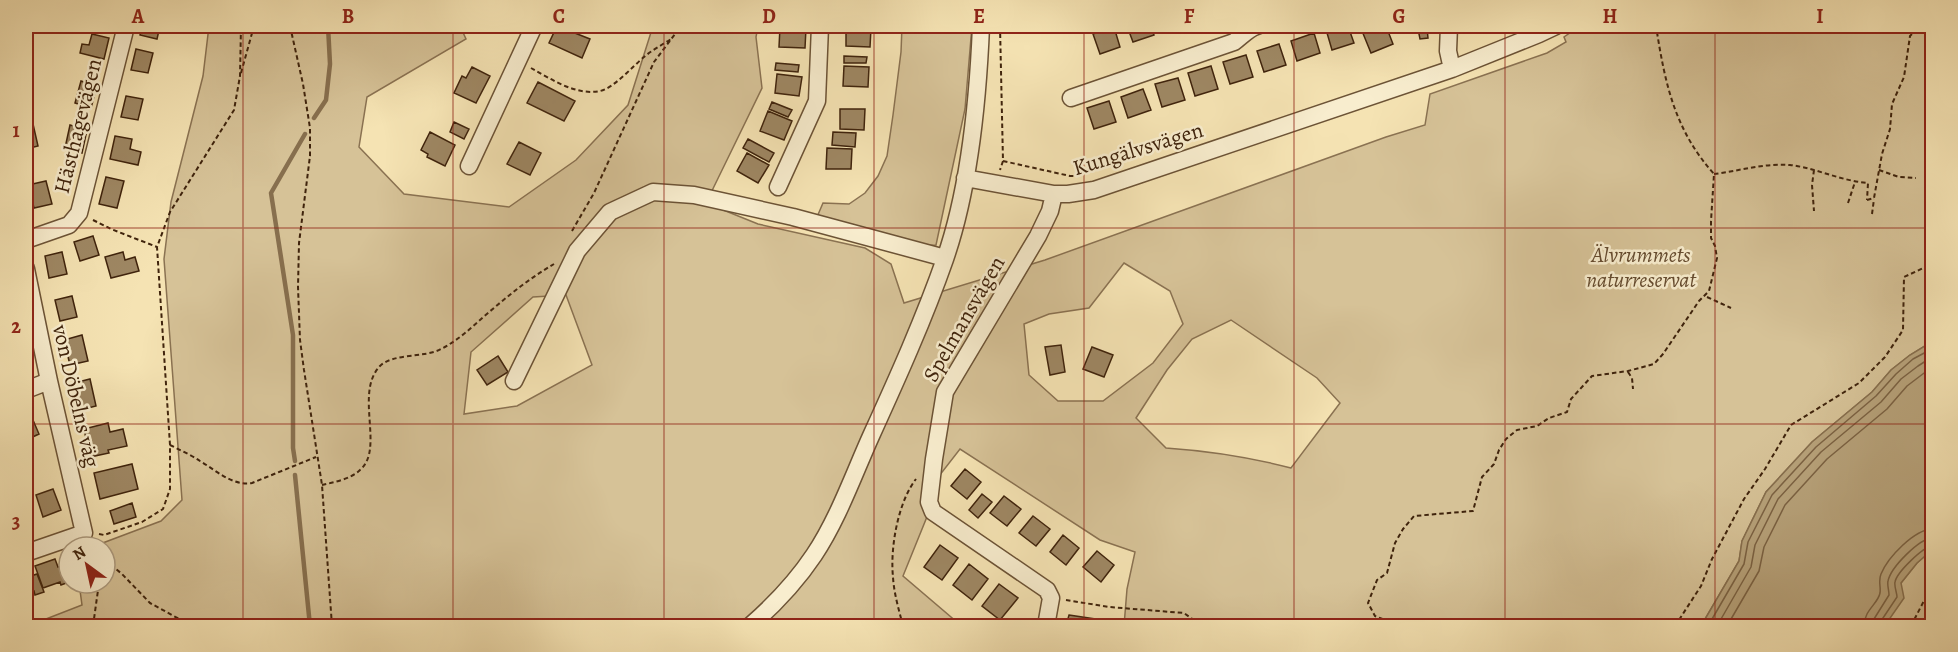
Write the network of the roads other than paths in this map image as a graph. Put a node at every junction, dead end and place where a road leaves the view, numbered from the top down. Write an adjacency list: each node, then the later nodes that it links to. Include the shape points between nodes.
1 (126, 26): 14 (street, Hästhagevägen, via 79,213 69,225)
2 (534, 26): 10 (street)
3 (820, 26): 12 (street, via 817,101)
4 (981, 26): 11 (street)
5 (1254, 26): 9 (street, via 1234,42)
6 (1449, 26): 8 (street)
7 (1556, 26): 8 (street, Kungälvsvägen)
8 (1452, 69): 13 (street, Kungälvsvägen, via 1094,190)
9 (1071, 98)
10 (470, 166)
11 (965, 178): 13 (street, Kungälvsvägen); 15 (street)
12 (778, 187)
13 (1054, 194): 22 (street, Spelmansvägen, via 1038,236 945,392 929,502 933,512 1047,590 1051,598)
14 (26, 240)
15 (945, 258): 18 (street, via 793,217 693,195 653,192 610,212 577,251); 21 (street, via 891,393 833,521 814,556 778,602)
16 (26, 269): 17 (street, von Döbelns väg)
17 (49, 381): 19 (street); 20 (street, von Döbelns väg, via 84,533)
18 (514, 381)
19 (26, 390)
20 (26, 553)
21 (750, 627)
22 (1046, 627)

